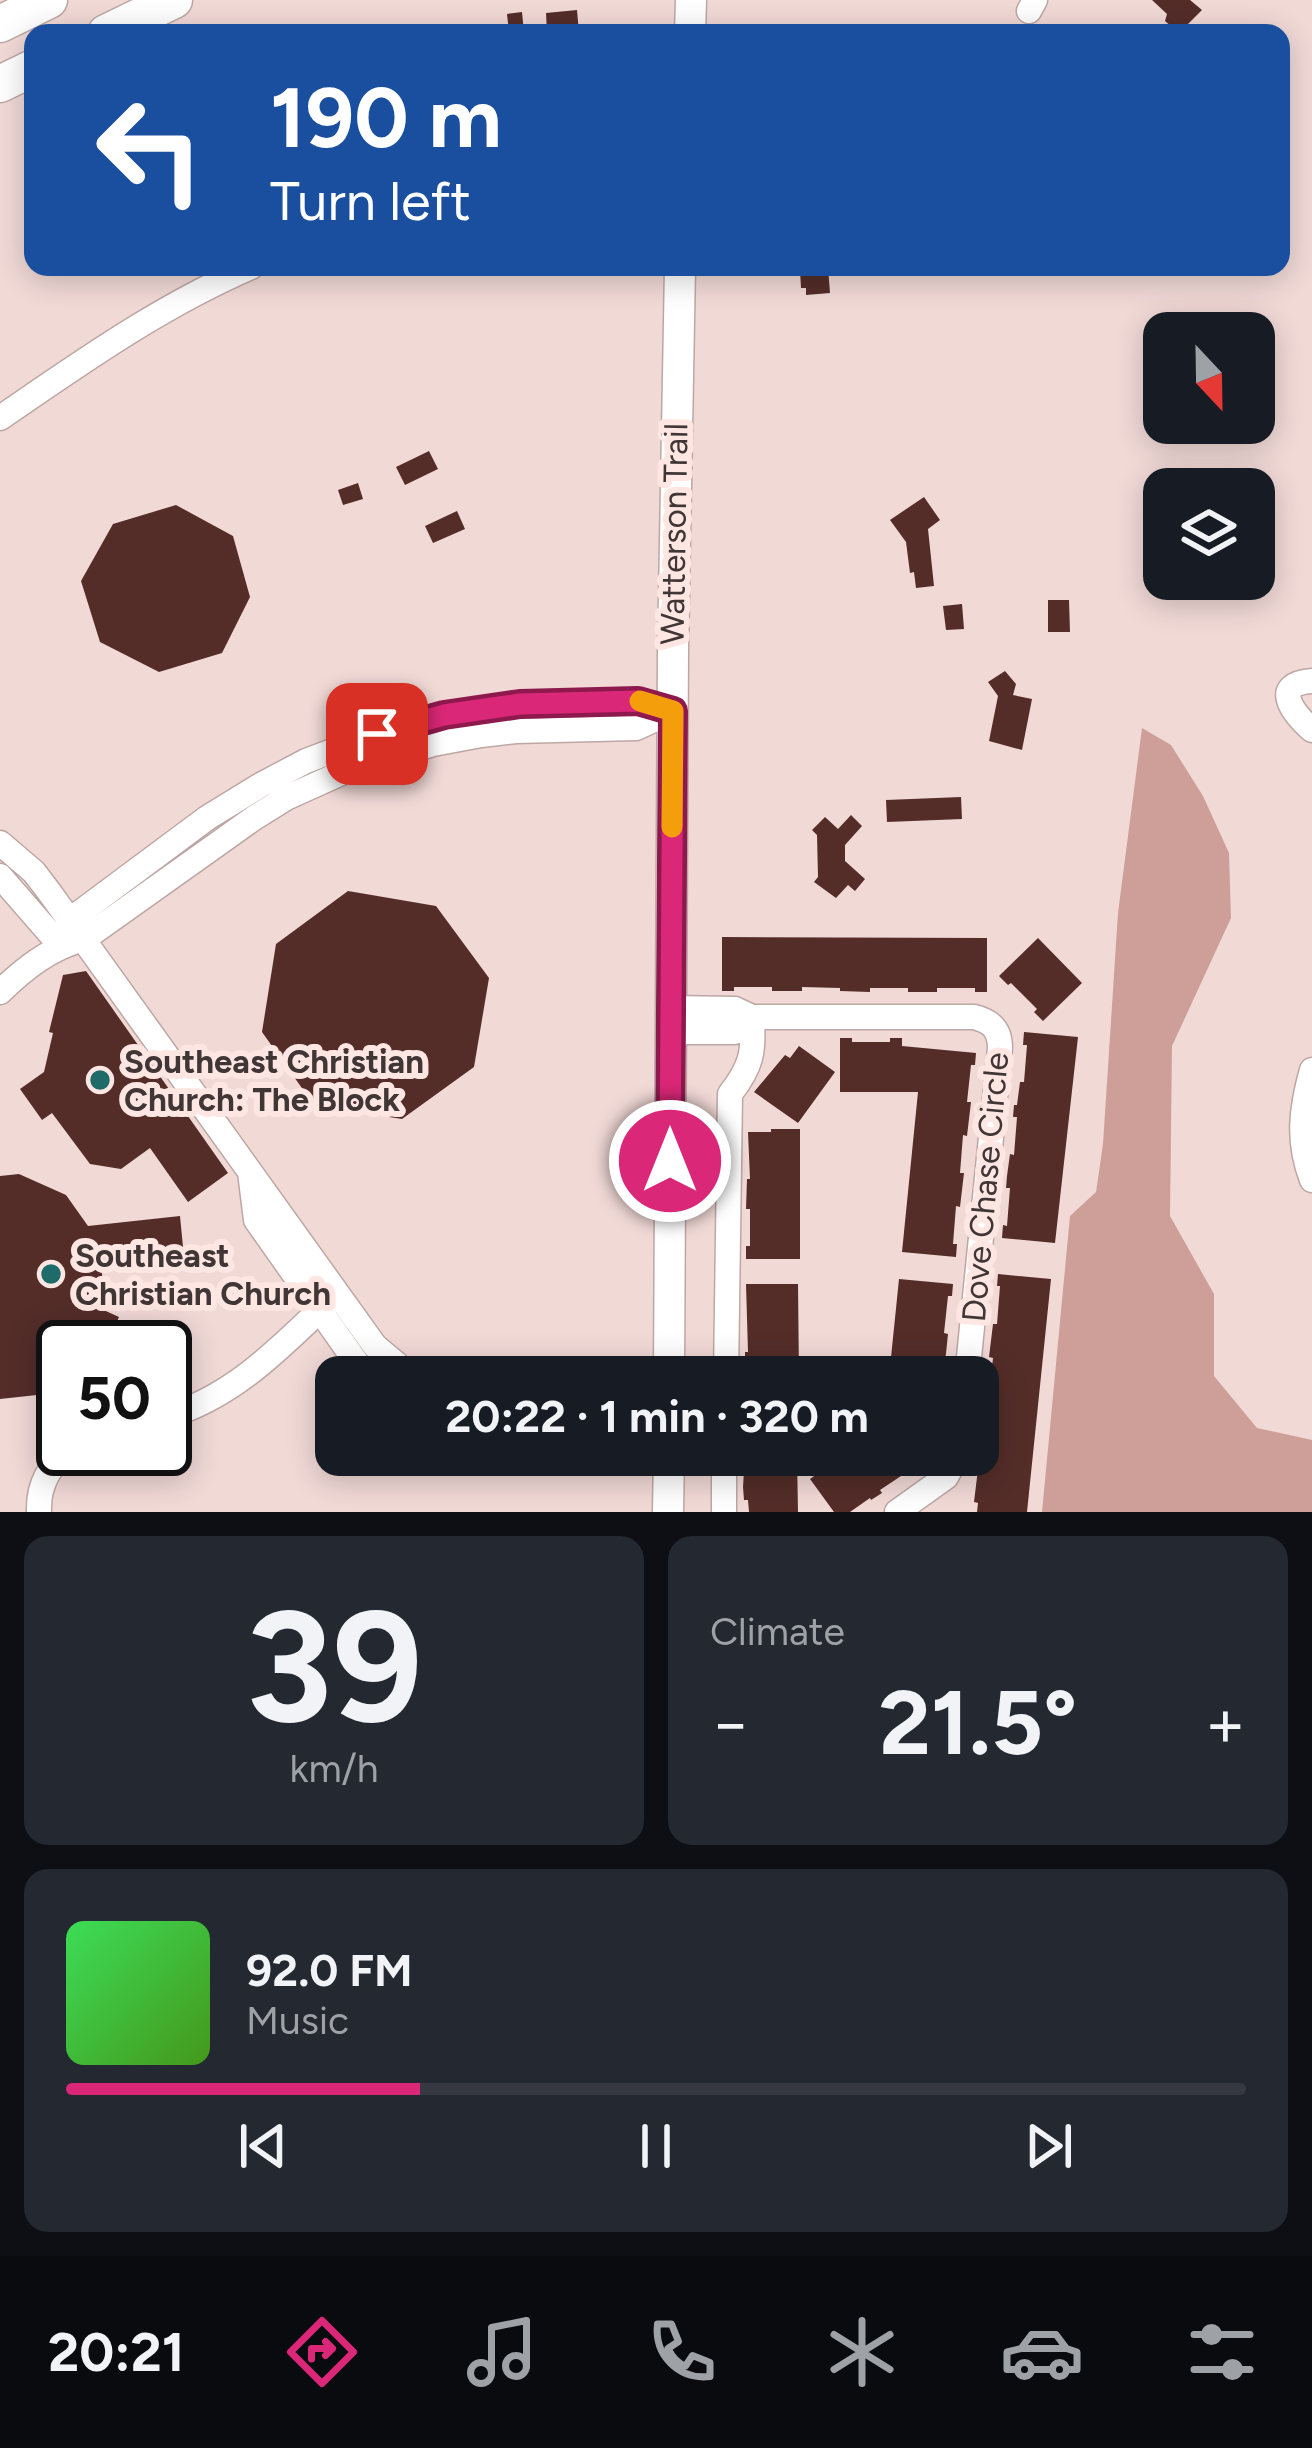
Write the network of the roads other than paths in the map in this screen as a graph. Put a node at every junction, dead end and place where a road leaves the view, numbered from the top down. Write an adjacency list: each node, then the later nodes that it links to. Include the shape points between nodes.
1 (49, 0): 3 (highway)
2 (174, 0): 4 (highway)
3 (0, 24)
4 (125, 24)
5 (233, 276): 7 (street, via 129,330)
6 (680, 276): 9 (main road, Watterson Trail)
7 (0, 418)
8 (1312, 681): 10 (street, via 1297,683 1288,699)
9 (673, 711): 13 (street, via 636,728 449,741 348,770 286,798); 16 (main road, Watterson Trail)
10 (1312, 730)
11 (0, 843): 13 (street, via 34,872)
12 (0, 876): 13 (street)
13 (71, 935): 14 (street); 18 (street)
14 (0, 992)
15 (752, 1017): 16 (street, Dove Chase Circle, via 735,1009); 26 (street, via 752,1056 730,1094); 27 (street, Dove Chase Circle, via 974,1017 995,1027 1000,1048)
16 (671, 1020): 25 (main road, Watterson Trail)
17 (1312, 1070): 19 (street, via 1300,1128)
18 (250, 1170): 20 (street); 21 (street)
19 (1312, 1180)
20 (256, 1220): 21 (street); 22 (street)
21 (304, 1245): 22 (street)
22 (328, 1302): 23 (street); 24 (street); 28 (street, via 248,1376)
23 (354, 1356)
24 (387, 1356)
25 (669, 1356)
26 (725, 1356)
27 (970, 1356)
28 (192, 1407)
29 (47, 1476): 33 (street)
30 (668, 1476): 34 (main road)
31 (724, 1476): 35 (street)
32 (947, 1476): 36 (street)
33 (40, 1512)
34 (668, 1512)
35 (724, 1512)
36 (897, 1512)

